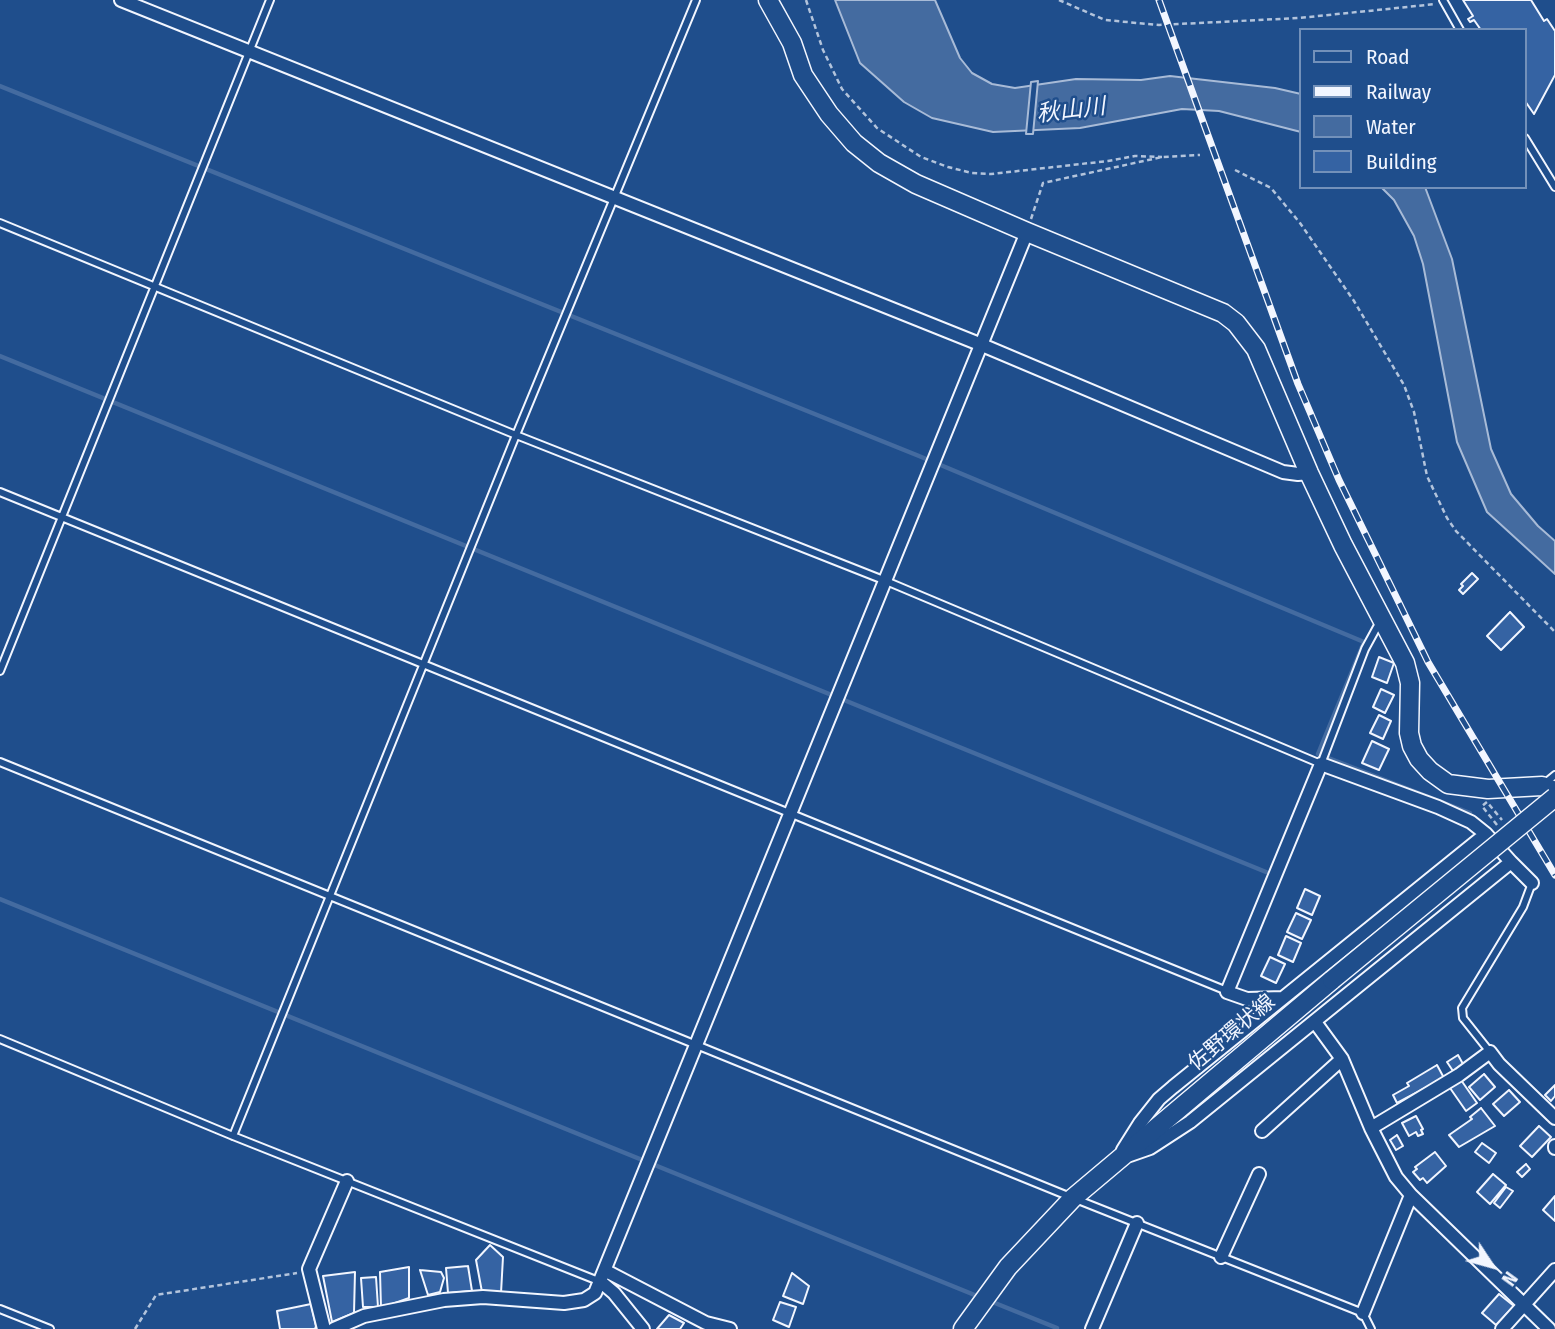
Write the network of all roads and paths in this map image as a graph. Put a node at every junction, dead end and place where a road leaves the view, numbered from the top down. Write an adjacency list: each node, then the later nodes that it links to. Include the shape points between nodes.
1 (121, 0): 9 (street)
2 (270, 0): 9 (lane)
3 (696, 0): 15 (lane)
4 (768, 0): 17 (street, via 792,43 803,75 854,144 916,184)
5 (806, 0): 12 (path, via 842,89 877,128 921,157 990,174 1135,156)
6 (1059, 0): 7 (path, via 1105,20 1159,25 1366,13)
7 (1443, 1): 8 (lane)
8 (1459, 28)
9 (249, 52): 15 (street); 18 (lane)
10 (1527, 141): 14 (lane)
11 (1200, 155): 12 (path)
12 (1162, 157): 17 (path, via 1043,183)
13 (1235, 170): 26 (path, via 1271,188 1354,301 1404,384 1427,476 1456,531)
14 (1555, 187)
15 (615, 198): 19 (street); 20 (lane)
16 (0, 223): 18 (lane)
17 (1027, 232): 19 (street); 21 (street, via 1223,313 1236,323 1256,349)
18 (156, 285): 20 (lane); 23 (lane)
19 (982, 345): 21 (street, via 1283,472); 24 (street)
20 (516, 435): 24 (lane); 27 (lane)
21 (1309, 472): 25 (street)
22 (0, 492): 23 (lane)
23 (61, 516): 27 (lane); 28 (lane)
24 (886, 581): 30 (lane); 35 (street)
25 (1384, 622): 30 (lane, via 1365,649); 31 (street, via 1410,683 1412,746 1430,771)
26 (1555, 632)
27 (424, 664): 35 (lane); 40 (lane)
28 (0, 671)
29 (0, 762): 40 (lane)
30 (1321, 764): 33 (street); 43 (street)
31 (1448, 784): 32 (street, via 1488,789); 33 (street)
32 (1552, 787): 54 (street, 佐野環状線, bridge)
33 (1438, 807): 37 (street)
34 (1477, 812): 36 (path, bridge, via 1488,818 1499,823 1502,820 1487,802 1482,806 1489,814 1495,822)
35 (790, 813): 43 (lane); 47 (street)
36 (1501, 830)
37 (1486, 834): 38 (street); 41 (street)
38 (1511, 862): 39 (street); 42 (street)
39 (1532, 883): 48 (lane, via 1523,907 1462,1008 1463,1018)
40 (330, 896): 47 (lane); 53 (lane)
41 (1376, 924): 42 (lane); 44 (street)
42 (1397, 953): 45 (street)
43 (1227, 992): 44 (street, via 1248,999)
44 (1287, 999): 54 (street, via 1159,1099)
45 (1313, 1020): 49 (street); 54 (street, via 1190,1122 1150,1148)
46 (0, 1039): 53 (lane)
47 (697, 1045): 58 (lane); 63 (street)
48 (1490, 1052): 50 (street); 51 (street)
49 (1342, 1059): 51 (street); 52 (street)
50 (1555, 1118)
51 (1371, 1128): 57 (street, via 1396,1177)
52 (1262, 1131)
53 (233, 1136): 56 (lane)
54 (1117, 1160): 58 (street, 佐野環状線)
55 (1259, 1174): 60 (street)
56 (347, 1181): 61 (street); 63 (lane)
57 (1411, 1195): 64 (street); 66 (street)
58 (1073, 1198): 59 (lane); 73 (street, 佐野環状線, via 1008,1267)
59 (1138, 1223): 60 (lane); 74 (street)
60 (1221, 1257): 66 (lane)
61 (309, 1269): 68 (path, via 156,1295); 69 (street)
62 (1555, 1270): 64 (street)
63 (604, 1277): 70 (street, via 595,1293 584,1300 444,1300 364,1316); 71 (street); 72 (street, via 706,1323)
64 (1523, 1306): 76 (street); 77 (street)
65 (0, 1309): 67 (lane)
66 (1363, 1313): 75 (lane)
67 (50, 1329)
68 (135, 1329)
69 (324, 1329)
70 (334, 1329)
71 (643, 1329)
72 (730, 1329)
73 (963, 1329)
74 (1092, 1329)
75 (1371, 1329)
76 (1502, 1329)
77 (1549, 1329)

